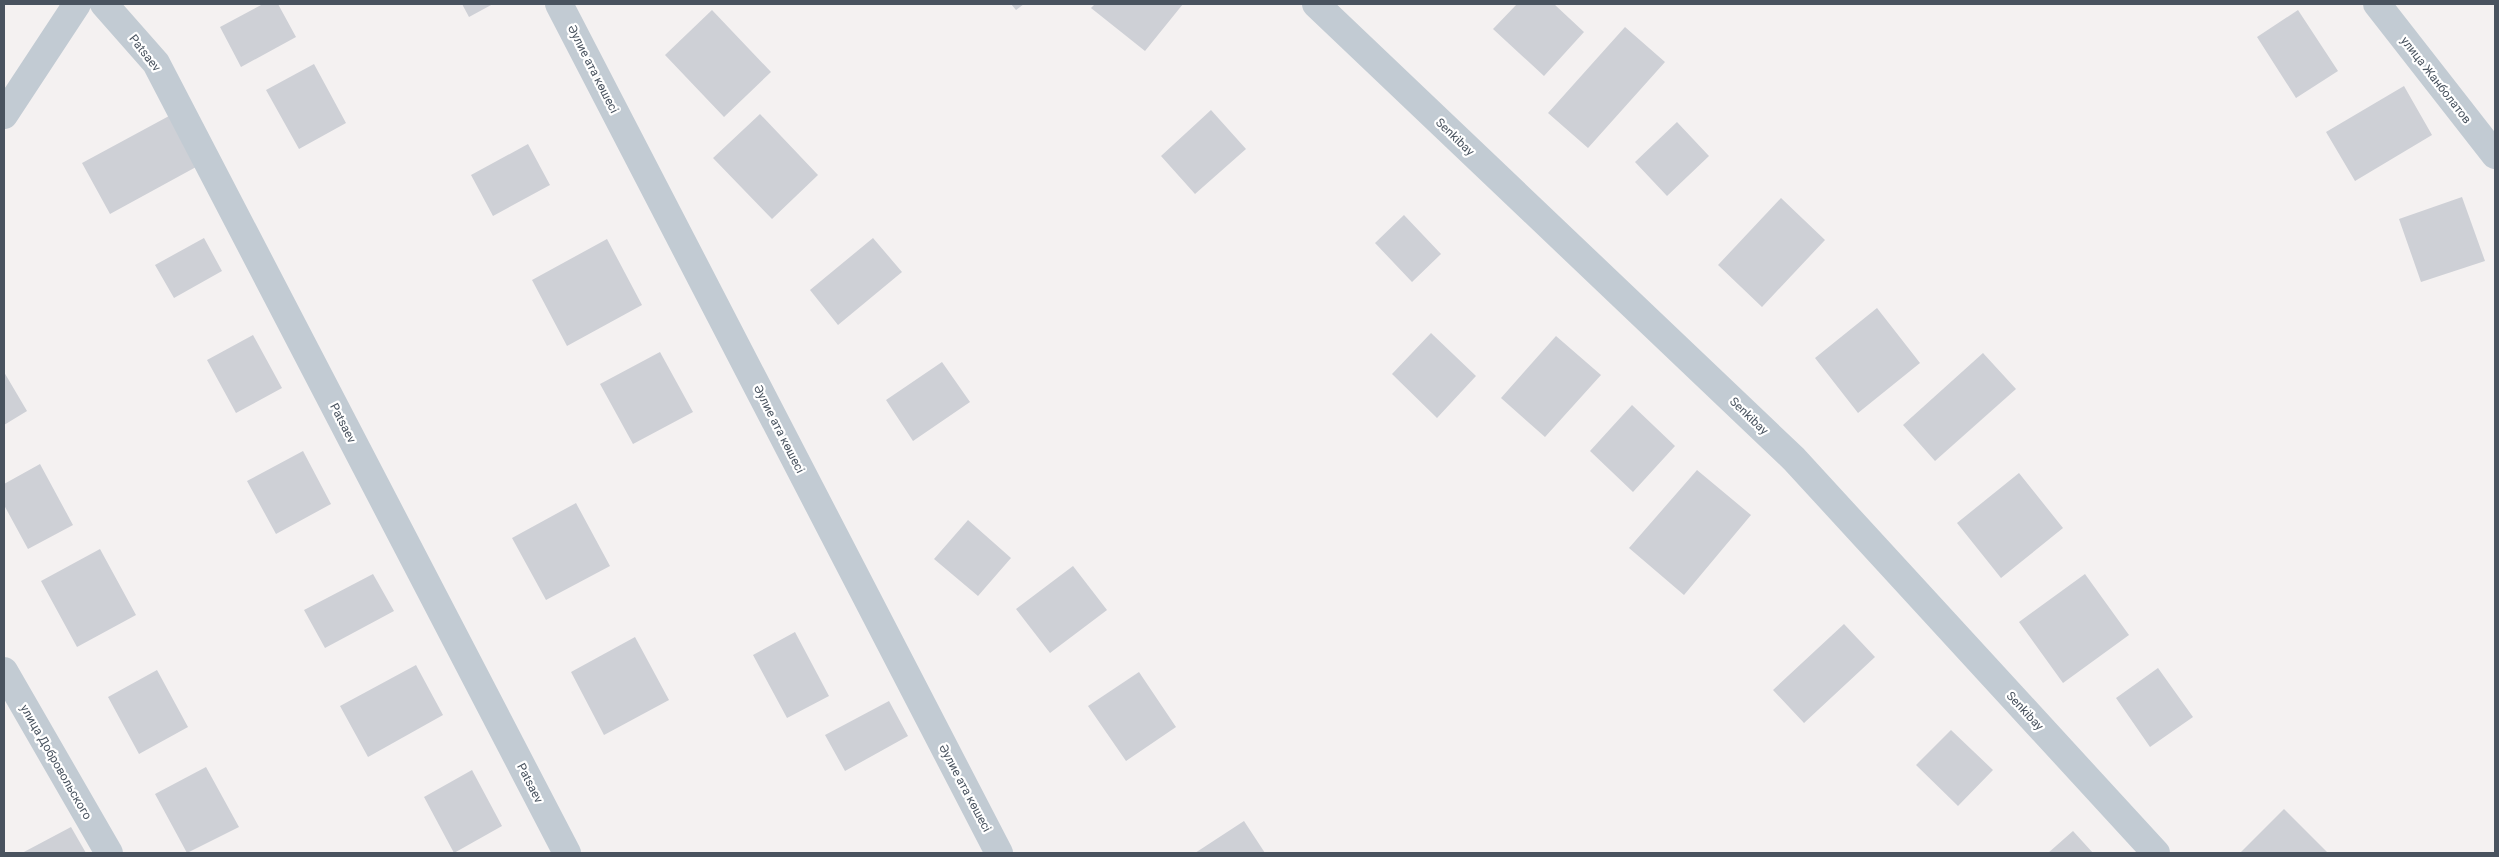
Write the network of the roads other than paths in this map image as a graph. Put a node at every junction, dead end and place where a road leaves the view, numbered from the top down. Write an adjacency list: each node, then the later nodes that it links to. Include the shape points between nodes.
1 (78, 4): 6 (street)
2 (104, 4): 10 (street, Patsaev, via 156,63)
3 (559, 4): 11 (street, Әулие ата көшесі)
4 (1316, 4): 12 (street, Senkibay, via 1794,459)
5 (2377, 4): 7 (street, улица Жанболатов)
6 (4, 115)
7 (2495, 155)
8 (4, 671): 9 (street, улица Добровольского)
9 (109, 853)
10 (566, 853)
11 (999, 853)
12 (2156, 853)

